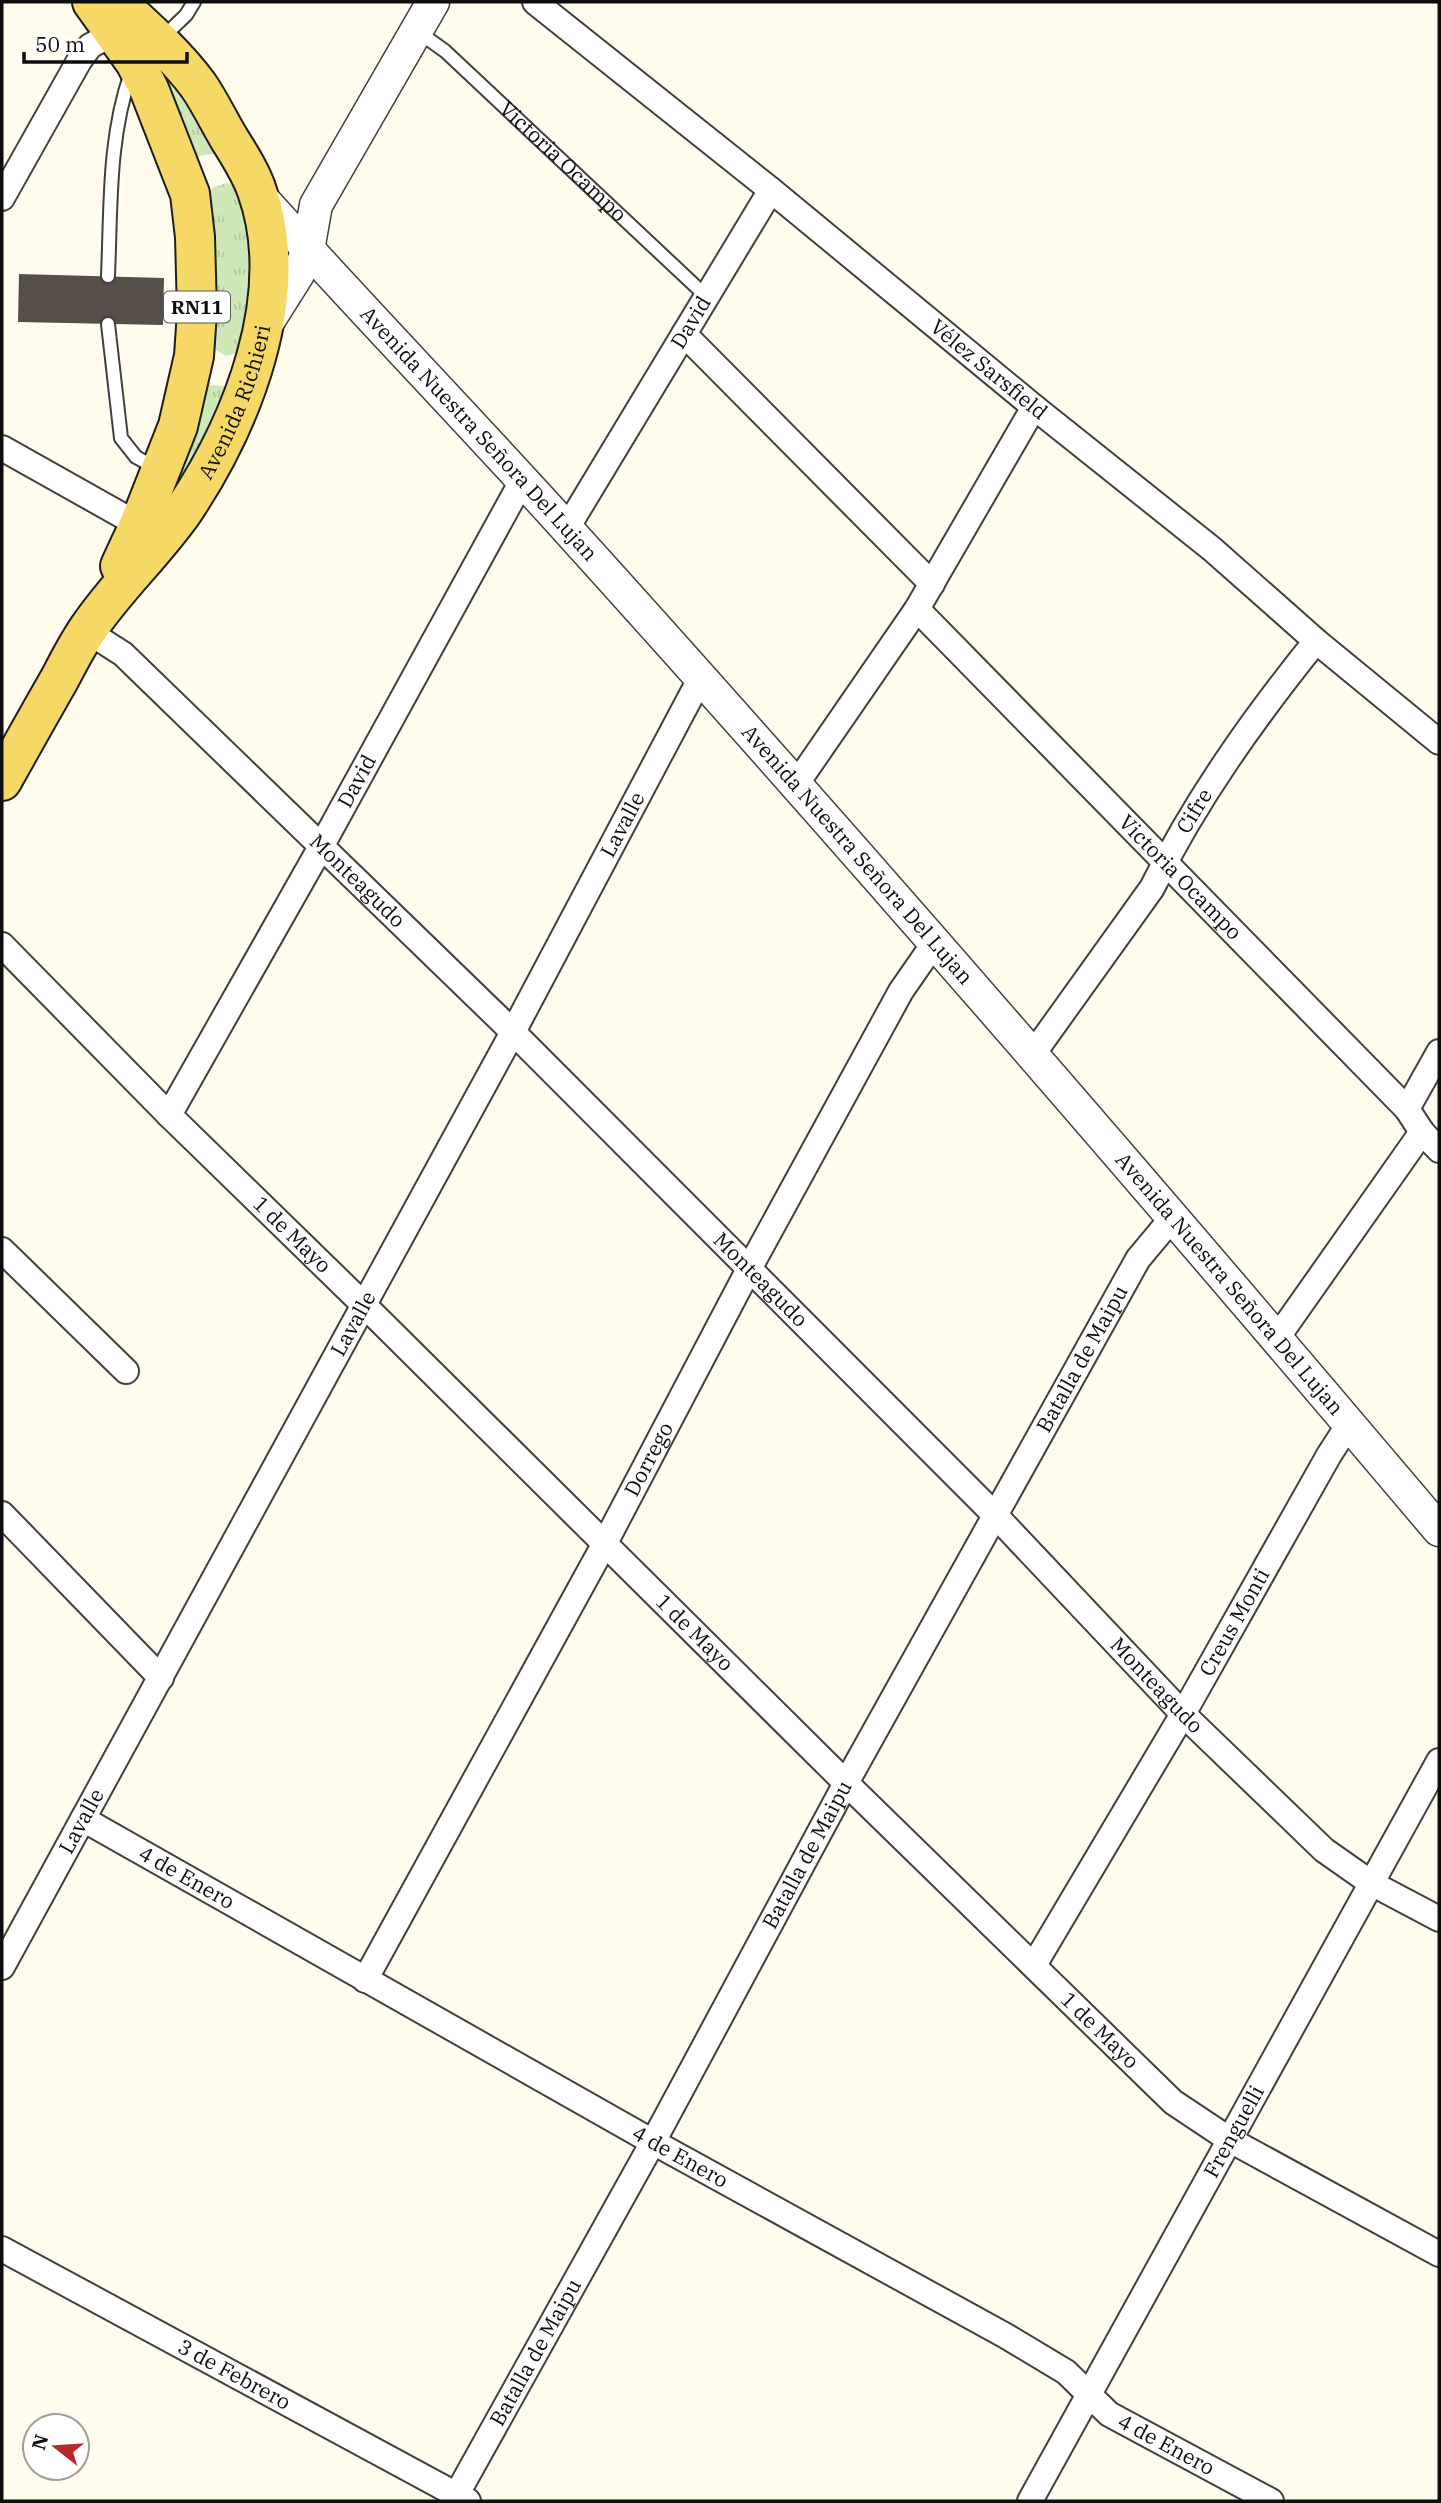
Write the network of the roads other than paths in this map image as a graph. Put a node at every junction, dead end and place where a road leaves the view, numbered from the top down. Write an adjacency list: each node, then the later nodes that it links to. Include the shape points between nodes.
1 (92, 2): 6 (main road, RN11)
2 (194, 2): 6 (lane, via 186,15)
3 (433, 2): 5 (street, Avenida Richieri)
4 (535, 2): 8 (street, Vélez Sarsfield)
5 (417, 31): 11 (street, Avenida Richieri, via 316,205); 13 (lane, Victoria Ocampo, via 445,51)
6 (131, 35): 7 (main road, RN11, via 198,86); 9 (main road, RN11); 10 (street, via 90,46); 12 (lane, via 114,140)
7 (255, 185): 9 (main road, via 235,168 214,168 202,174); 11 (street, Avenida Nuestra Señora Del Lujan); 15 (main road, RN11, via 269,269)
8 (771, 190): 13 (street, David); 19 (street, Vélez Sarsfield)
9 (190, 194): 17 (main road, RN11, via 196,273)
10 (2, 198)
11 (308, 250): 15 (street, Avenida Richieri); 22 (street, Avenida Nuestra Señora Del Lujan)
12 (108, 276)
13 (706, 297): 16 (street, David)
14 (108, 324): 21 (lane, via 121,438 136,457)
15 (263, 330): 18 (main road, Avenida Richieri / RN11)
16 (684, 334): 24 (street, David); 25 (street)
17 (194, 356): 18 (main road, via 221,377 233,379); 21 (main road, RN11, via 178,426)
18 (250, 373): 27 (main road, Avenida Richieri / RN11, via 205,477)
19 (1034, 407): 25 (street); 28 (street, Vélez Sarsfield, via 1212,549)
20 (2, 448): 23 (street)
21 (161, 471): 23 (main road, RN11)
22 (522, 481): 24 (street, Avenida Nuestra Señora Del Lujan); 33 (street, David)
23 (139, 525): 27 (main road, RN11)
24 (566, 528): 29 (street, Avenida Nuestra Señora Del Lujan)
25 (932, 584): 26 (street)
26 (917, 609): 32 (street); 34 (street, Victoria Ocampo)
27 (91, 625): 31 (main road, Avenida Richieri / RN11); 33 (street, Monteagudo)
28 (1316, 640): 30 (street, Vélez Sarsfield); 34 (street, Cifre, via 1225,762)
29 (700, 679): 32 (street, Avenida Nuestra Señora Del Lujan); 37 (street, Lavalle)
30 (1439, 742)
31 (2, 781)
32 (795, 786): 35 (street, Avenida Nuestra Señora Del Lujan)
33 (322, 845): 37 (street, Monteagudo); 41 (street, David)
34 (1165, 861): 39 (street, Cifre, via 1152,888); 40 (street, Victoria Ocampo)
35 (934, 942): 39 (street, Avenida Nuestra Señora Del Lujan); 46 (street, Dorrego, via 901,992)
36 (2, 945): 41 (street, 1 de Mayo)
37 (513, 1032): 46 (street, Monteagudo); 47 (street, Lavalle)
38 (1439, 1052): 40 (street)
39 (1033, 1054): 44 (street, Avenida Nuestra Señora Del Lujan)
40 (1407, 1109): 42 (street, Victoria Ocampo)
41 (169, 1115): 47 (street, 1 de Mayo)
42 (1422, 1132): 43 (street, Victoria Ocampo); 48 (street)
43 (1439, 1150)
44 (1173, 1217): 48 (street, Avenida Nuestra Señora Del Lujan); 52 (street, Batalla de Maipu, via 1138,1259)
45 (2, 1250): 49 (street)
46 (749, 1269): 52 (street, Monteagudo); 54 (street, Dorrego)
47 (364, 1304): 54 (street, 1 de Mayo); 55 (street, Lavalle)
48 (1277, 1338): 50 (street, Avenida Nuestra Señora Del Lujan)
49 (126, 1371)
50 (1349, 1424): 53 (street, Avenida Nuestra Señora Del Lujan); 56 (street, Creus Monti)
51 (2, 1514): 55 (street)
52 (996, 1516): 56 (street, Monteagudo); 58 (street, Batalla de Maipu)
53 (1439, 1530)
54 (605, 1544): 58 (street, 1 de Mayo); 64 (street, Dorrego)
55 (161, 1678): 59 (street, Lavalle)
56 (1183, 1714): 60 (street, Monteagudo, via 1324,1850); 62 (street, Creus Monti)
57 (1439, 1761): 60 (street, Frenguelli)
58 (846, 1783): 62 (street, 1 de Mayo); 66 (street, Batalla de Maipu)
59 (83, 1819): 63 (street, Lavalle); 64 (street, 4 de Enero)
60 (1371, 1882): 61 (street, Monteagudo); 65 (street, Frenguelli)
61 (1439, 1919)
62 (1034, 1965): 65 (street, 1 de Mayo, via 1173,2102)
63 (2, 1967)
64 (365, 1980): 66 (street, 4 de Enero)
65 (1230, 2140): 68 (street, 1 de Mayo); 69 (street, Frenguelli)
66 (653, 2142): 69 (street, 4 de Enero, via 1006,2336 1066,2372); 70 (street, Batalla de Maipu)
67 (2, 2249): 70 (street, 3 de Febrero)
68 (1439, 2254)
69 (1088, 2394): 71 (street, Frenguelli); 72 (street, 4 de Enero, via 1109,2414)
70 (459, 2499)
71 (1030, 2501)
72 (1271, 2501)

